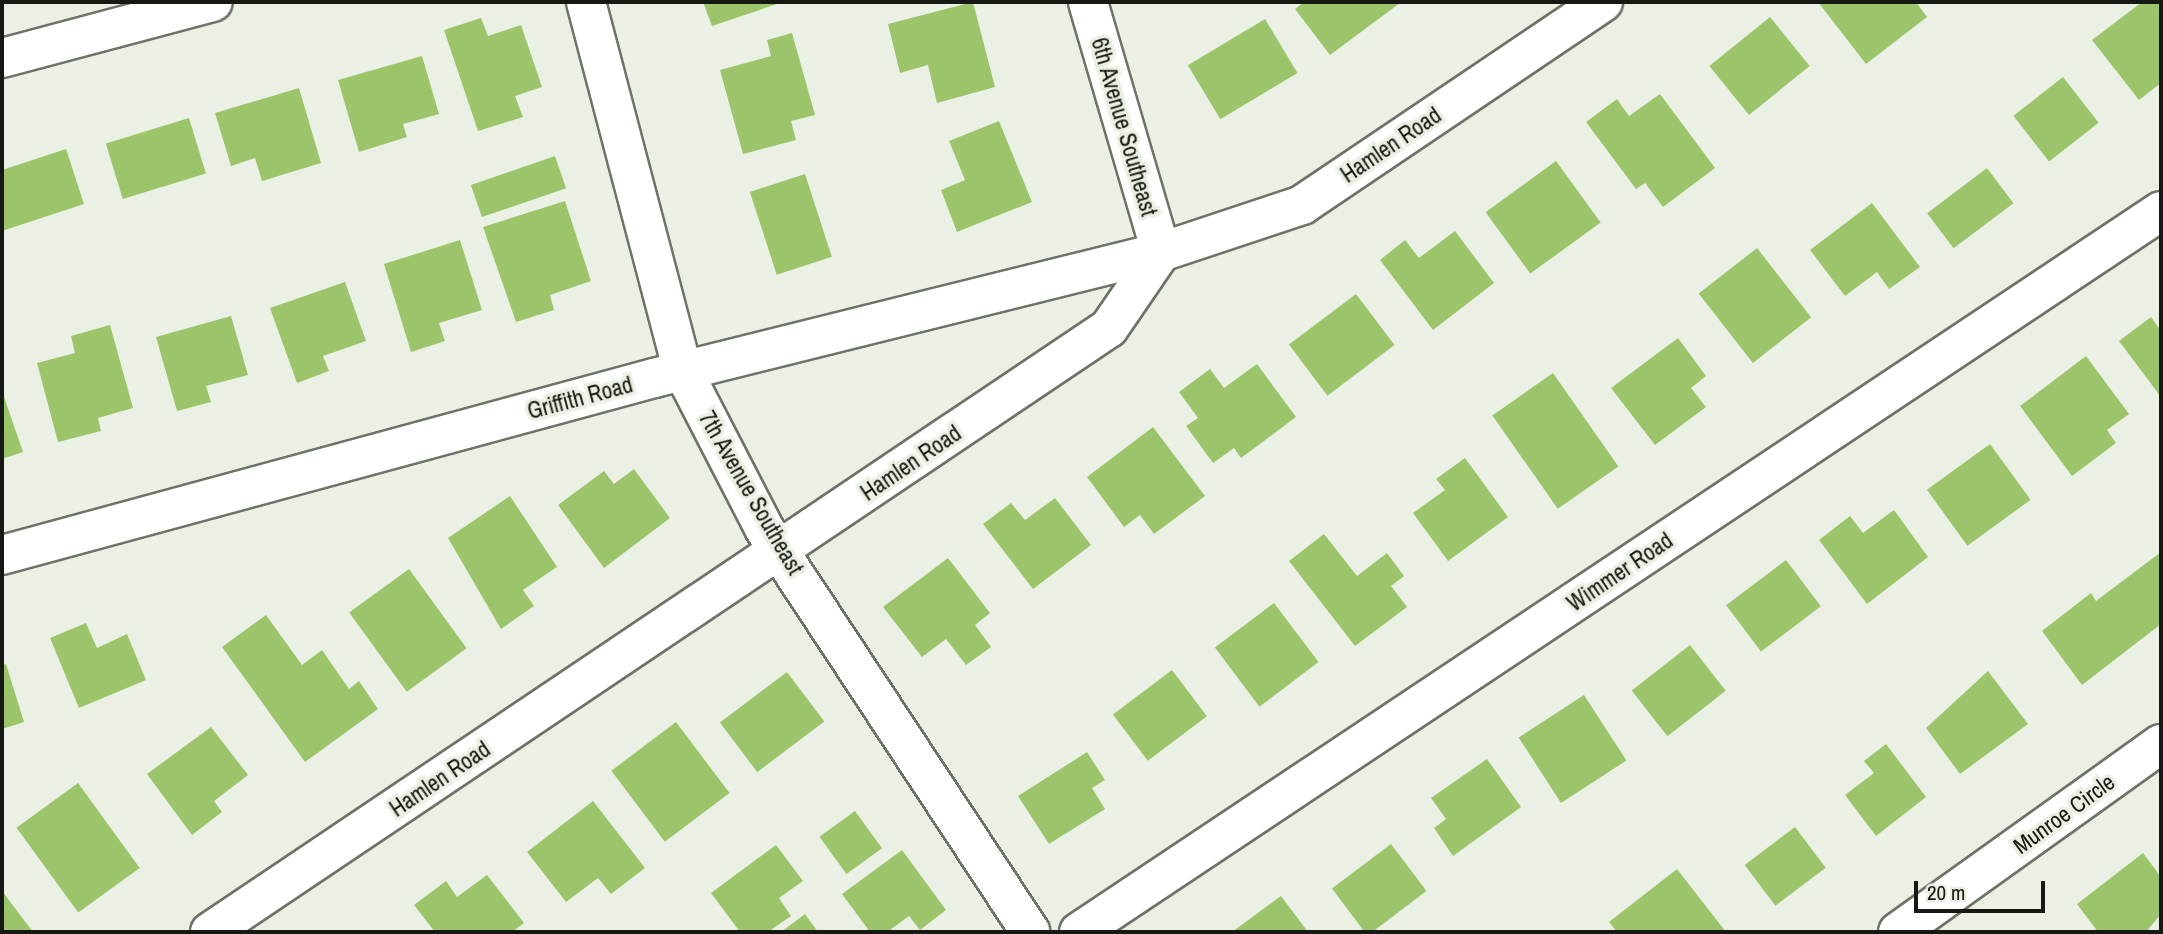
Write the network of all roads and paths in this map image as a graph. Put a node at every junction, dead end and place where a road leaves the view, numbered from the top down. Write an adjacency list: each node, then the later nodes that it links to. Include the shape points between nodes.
1 (213, 2): 5 (street)
2 (586, 2): 8 (street, 7th Avenue Southeast)
3 (1088, 2): 7 (street, 6th Avenue Southeast)
4 (1603, 2): 7 (street, Hamlen Road, via 1303,205)
5 (2, 58)
6 (2161, 211): 14 (street, Wimmer Road)
7 (1161, 252): 8 (street, Griffith Road); 9 (street, Hamlen Road, via 1110,328)
8 (683, 371): 9 (street, 7th Avenue Southeast); 10 (street, Griffith Road)
9 (781, 551): 12 (street, Hamlen Road); 13 (street, 7th Avenue Southeast)
10 (2, 555)
11 (2161, 744): 15 (street, Munroe Circle)
12 (210, 932)
13 (1030, 932)
14 (1079, 932)
15 (1898, 932)

